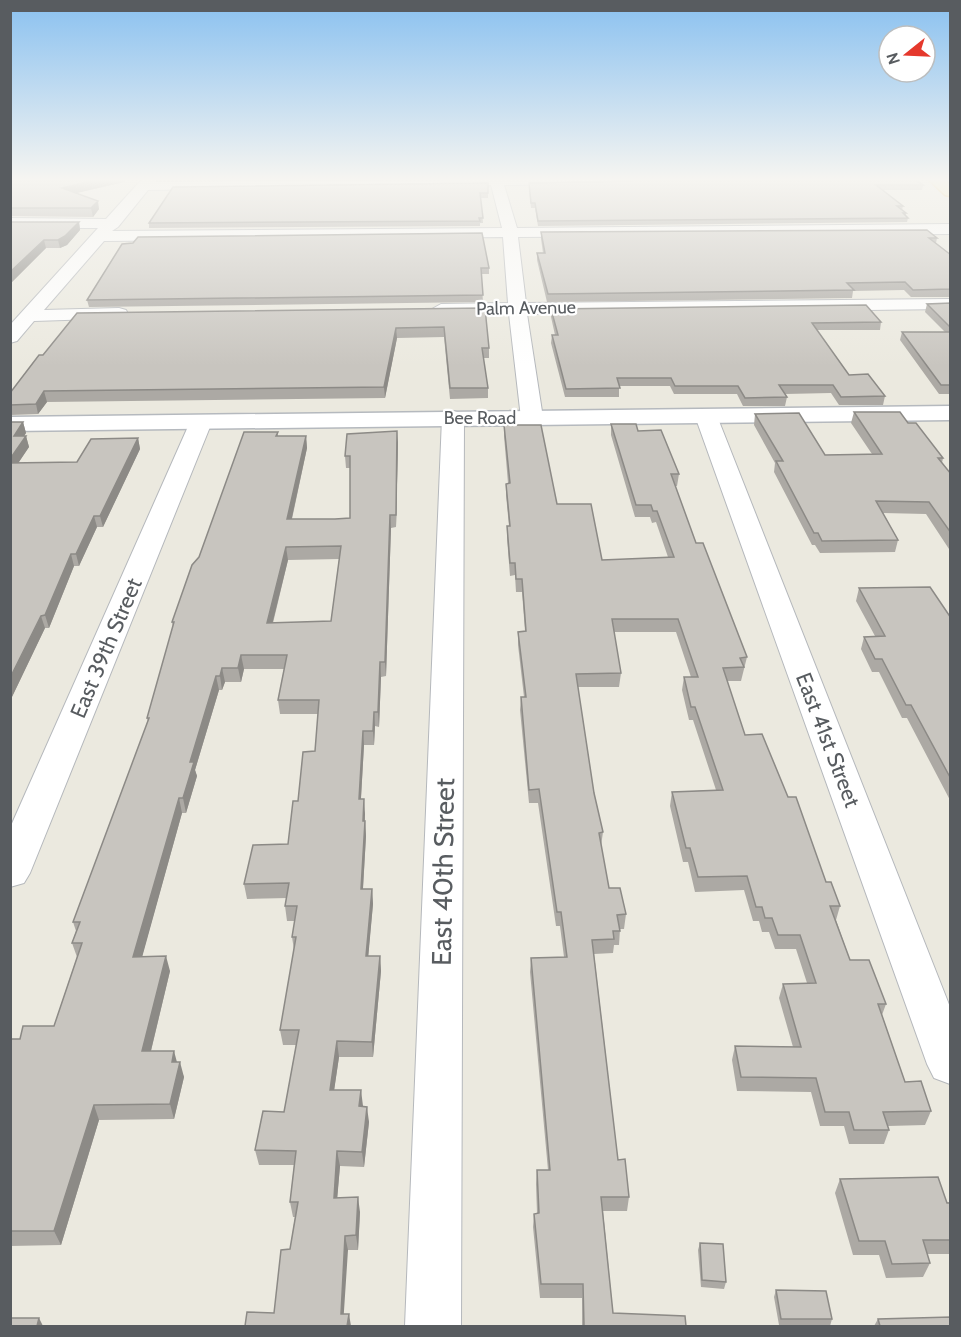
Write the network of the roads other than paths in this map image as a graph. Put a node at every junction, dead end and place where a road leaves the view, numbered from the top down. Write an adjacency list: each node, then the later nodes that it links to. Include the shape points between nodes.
1 (96, 241): 4 (street)
2 (511, 241): 5 (street)
3 (951, 304): 5 (street, Palm Avenue)
4 (30, 306): 7 (street); 8 (street)
5 (517, 308): 6 (street, Palm Avenue); 12 (street)
6 (422, 309)
7 (136, 314)
8 (10, 337)
9 (951, 412): 10 (main road, Bee Road)
10 (706, 416): 12 (main road, Bee Road); 16 (street, East 41st Street)
11 (453, 418): 12 (main road, Bee Road); 13 (main road, Bee Road); 17 (street, East 40th Street)
12 (532, 418)
13 (201, 422): 14 (main road, Bee Road); 15 (street, East 39th Street)
14 (10, 424)
15 (10, 873)
16 (951, 1064)
17 (433, 1326)

